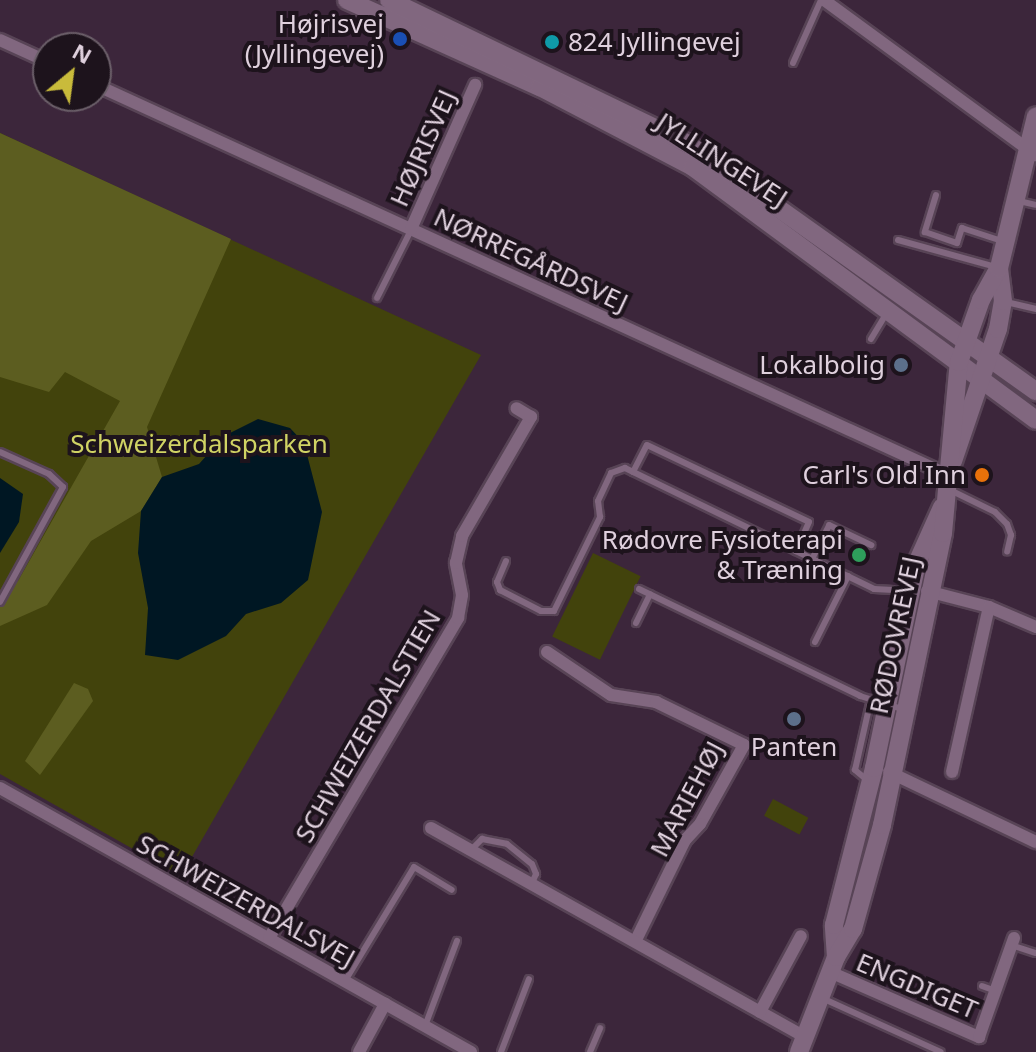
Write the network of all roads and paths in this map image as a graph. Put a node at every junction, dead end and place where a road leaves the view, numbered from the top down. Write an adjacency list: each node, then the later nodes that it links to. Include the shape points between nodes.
1 (347, 0): 21 (street, JYLLINGEVEJ, via 645,139 748,204)
2 (389, 0): 23 (street, JYLLINGEVEJ, via 688,144)
3 (822, 0): 6 (lane); 10 (street, via 845,11)
4 (0, 40): 5 (street)
5 (32, 55)
6 (793, 63)
7 (475, 85): 14 (street, HØJRISVEJ)
8 (112, 92): 14 (street, NØRREGÅRDSVEJ)
9 (1036, 116): 10 (street, RØDOVREVEJ)
10 (1032, 153): 12 (street, RØDOVREVEJ)
11 (936, 195): 16 (lane, via 925,232 957,243 962,228)
12 (1015, 200): 13 (lane); 16 (street, RØDOVREVEJ)
13 (1036, 205)
14 (411, 229): 18 (lane); 32 (street, NØRREGÅRDSVEJ)
15 (898, 240): 17 (lane)
16 (1006, 242): 17 (street, RØDOVREVEJ)
17 (999, 268): 19 (street, RØDOVREVEJ); 23 (street, RØDOVREVEJ)
18 (377, 298)
19 (1003, 301): 20 (lane); 24 (street, RØDOVREVEJ)
20 (1036, 309)
21 (889, 310): 22 (lane); 25 (street, JYLLINGEVEJ)
22 (871, 339)
23 (967, 339): 24 (street, JYLLINGEVEJ); 25 (street, RØDOVREVEJ)
24 (989, 356): 26 (street, RØDOVREVEJ); 27 (street, JYLLINGEVEJ)
25 (959, 362): 26 (street, JYLLINGEVEJ); 32 (street, RØDOVREVEJ)
26 (981, 380): 29 (street, JYLLINGEVEJ); 32 (street, RØDOVREVEJ)
27 (1036, 391)
28 (516, 408): 60 (street, SCHWEIZERDALSTIEN, via 531,417 462,536 456,563 462,595 458,618)
29 (1036, 420)
30 (0, 452): 42 (lane, via 63,487)
31 (633, 472): 34 (lane, RØDOVREVEJ); 34 (lane, via 647,445 809,522); 37 (lane, RØDOVREVEJ, via 625,468 611,473 598,501 600,517 554,611 541,611 500,590 497,582)
32 (946, 481): 35 (lane, via 1007,524); 40 (street, RØDOVREVEJ, via 942,507 917,563)
33 (871, 545): 36 (lane, via 829,525)
34 (796, 551): 36 (lane, RØDOVREVEJ)
35 (1007, 552)
36 (812, 559): 38 (lane, RØDOVREVEJ)
37 (506, 561)
38 (848, 576): 40 (lane, RØDOVREVEJ, via 874,589); 46 (lane)
39 (639, 589): 41 (lane)
40 (921, 591): 43 (street); 48 (street, RØDOVREVEJ); 49 (street, RØDOVREVEJ)
41 (650, 594): 44 (lane); 48 (lane)
42 (0, 602)
43 (989, 607): 45 (street); 50 (street)
44 (636, 623)
45 (1036, 627)
46 (815, 642)
47 (547, 652): 61 (street, MARIEHØJ, via 611,695 656,702 744,745 700,824 685,840)
48 (879, 702): 49 (lane); 51 (street, RØDOVREVEJ)
49 (907, 710): 52 (street, RØDOVREVEJ)
50 (952, 772)
51 (873, 774): 52 (street); 65 (street, RØDOVREVEJ, via 834,925)
52 (893, 779): 55 (street); 65 (street, RØDOVREVEJ, via 853,929)
53 (2, 794): 60 (street, SCHWEIZERDALSVEJ)
54 (431, 828): 56 (street)
55 (1036, 842)
56 (471, 850): 57 (street); 57 (lane, via 482,839 507,844 532,864)
57 (532, 883): 61 (street)
58 (452, 890): 67 (lane, via 414,867)
59 (801, 936): 72 (street)
60 (269, 938): 67 (street, SCHWEIZERDALSVEJ)
61 (636, 940): 72 (street)
62 (457, 941): 73 (lane)
63 (1012, 941): 64 (lane); 69 (street, ENGDIGET)
64 (1036, 953)
65 (833, 965): 69 (street, ENGDIGET, via 979,1037); 70 (street, RØDOVREVEJ)
66 (529, 979): 78 (lane)
67 (345, 981): 71 (street, SCHWEIZERDALSVEJ)
68 (982, 986): 69 (lane)
69 (996, 991)
70 (821, 998): 75 (street, RØDOVREVEJ); 80 (lane)
71 (385, 1004): 73 (street, SCHWEIZERDALSVEJ); 76 (street)
72 (760, 1012): 75 (street)
73 (425, 1026): 77 (street, SCHWEIZERDALSVEJ)
74 (600, 1028): 79 (lane)
75 (802, 1045)
76 (359, 1052)
77 (471, 1052)
78 (501, 1052)
79 (590, 1052)
80 (941, 1052)

